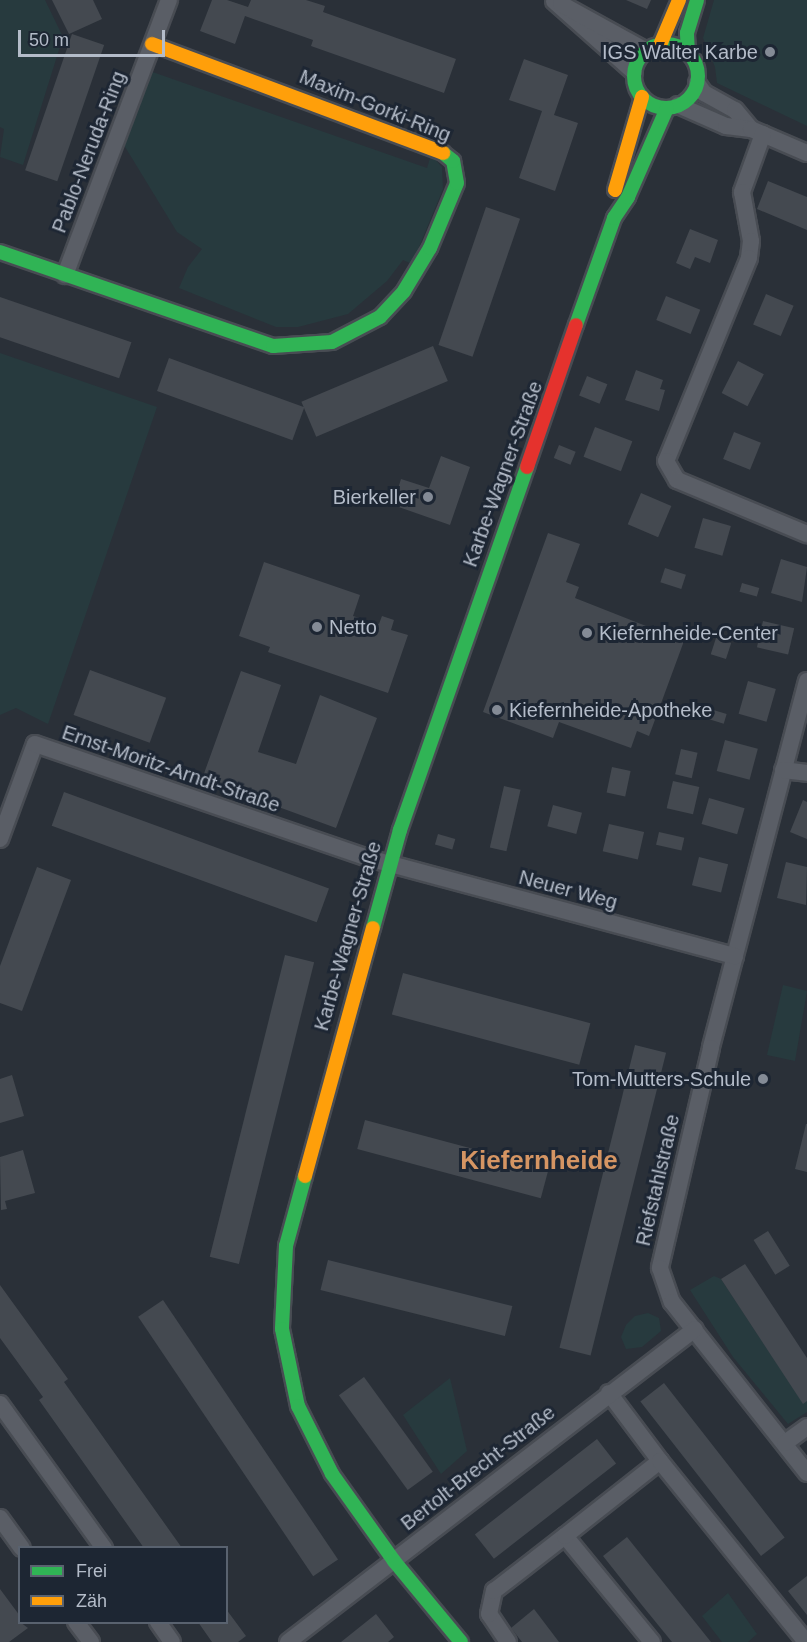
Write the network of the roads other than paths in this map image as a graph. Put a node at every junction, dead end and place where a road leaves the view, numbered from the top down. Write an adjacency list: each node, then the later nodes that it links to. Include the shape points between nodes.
1 (169, 0): 5 (street)
2 (680, 0): 6 (street)
3 (697, 0): 7 (street, via 687,33)
4 (553, 1): 6 (street); 8 (street)
5 (152, 44): 16 (street, Pablo-Neruda-Ring); 16 (street, Maxim-Gorki-Ring, via 434,148 453,161 457,183 430,248 404,291 380,316 332,342 273,346)
6 (653, 48): 7 (street, via 677,46); 8 (street)
7 (688, 53): 9 (street, via 697,71)
8 (634, 72): 10 (street)
9 (697, 83): 11 (street, via 691,95); 12 (street, via 704,93 735,110)
10 (642, 97): 11 (street, via 651,105); 14 (street, Karbe-Wagner-Straße, via 614,194)
11 (673, 107): 12 (street, via 726,126); 14 (street, Karbe-Wagner-Straße)
12 (757, 132): 13 (street); 17 (street, via 742,192 751,241 749,258 666,461 677,480)
13 (807, 153)
14 (614, 218): 22 (street, Karbe-Wagner-Straße)
15 (0, 252): 16 (street, Maxim-Gorki-Ring)
16 (72, 278)
17 (807, 534)
18 (807, 681): 19 (street, Riefstahlstraße)
19 (783, 770): 20 (street); 23 (street, Riefstahlstraße)
20 (807, 773)
21 (0, 839): 22 (street, Ernst-Moritz-Arndt-Straße, via 35,744)
22 (391, 864): 23 (street, Neuer Weg); 35 (street, Karbe-Wagner-Straße, via 286,1246 282,1329 298,1406 332,1474)
23 (735, 956): 24 (street, Riefstahlstraße, via 661,1258 666,1292)
24 (695, 1329): 25 (street, Bertolt-Brecht-Straße); 28 (street, Riefstahlstraße)
25 (609, 1393): 29 (street); 35 (street, Bertolt-Brecht-Straße)
26 (0, 1404): 34 (street)
27 (807, 1427): 28 (street)
28 (785, 1443): 30 (street, Riefstahlstraße)
29 (660, 1461): 32 (street); 44 (street)
30 (807, 1473)
31 (0, 1518): 33 (street)
32 (565, 1536): 42 (street, via 494,1591 489,1614); 43 (street)
33 (21, 1546)
34 (103, 1546)
35 (394, 1561): 40 (street, Bertolt-Brecht-Straße); 41 (street, Karbe-Wagner-Straße)
36 (77, 1624): 38 (street)
37 (159, 1624): 39 (street)
38 (90, 1642)
39 (172, 1642)
40 (288, 1642)
41 (461, 1642)
42 (508, 1642)
43 (652, 1642)
44 (806, 1642)

